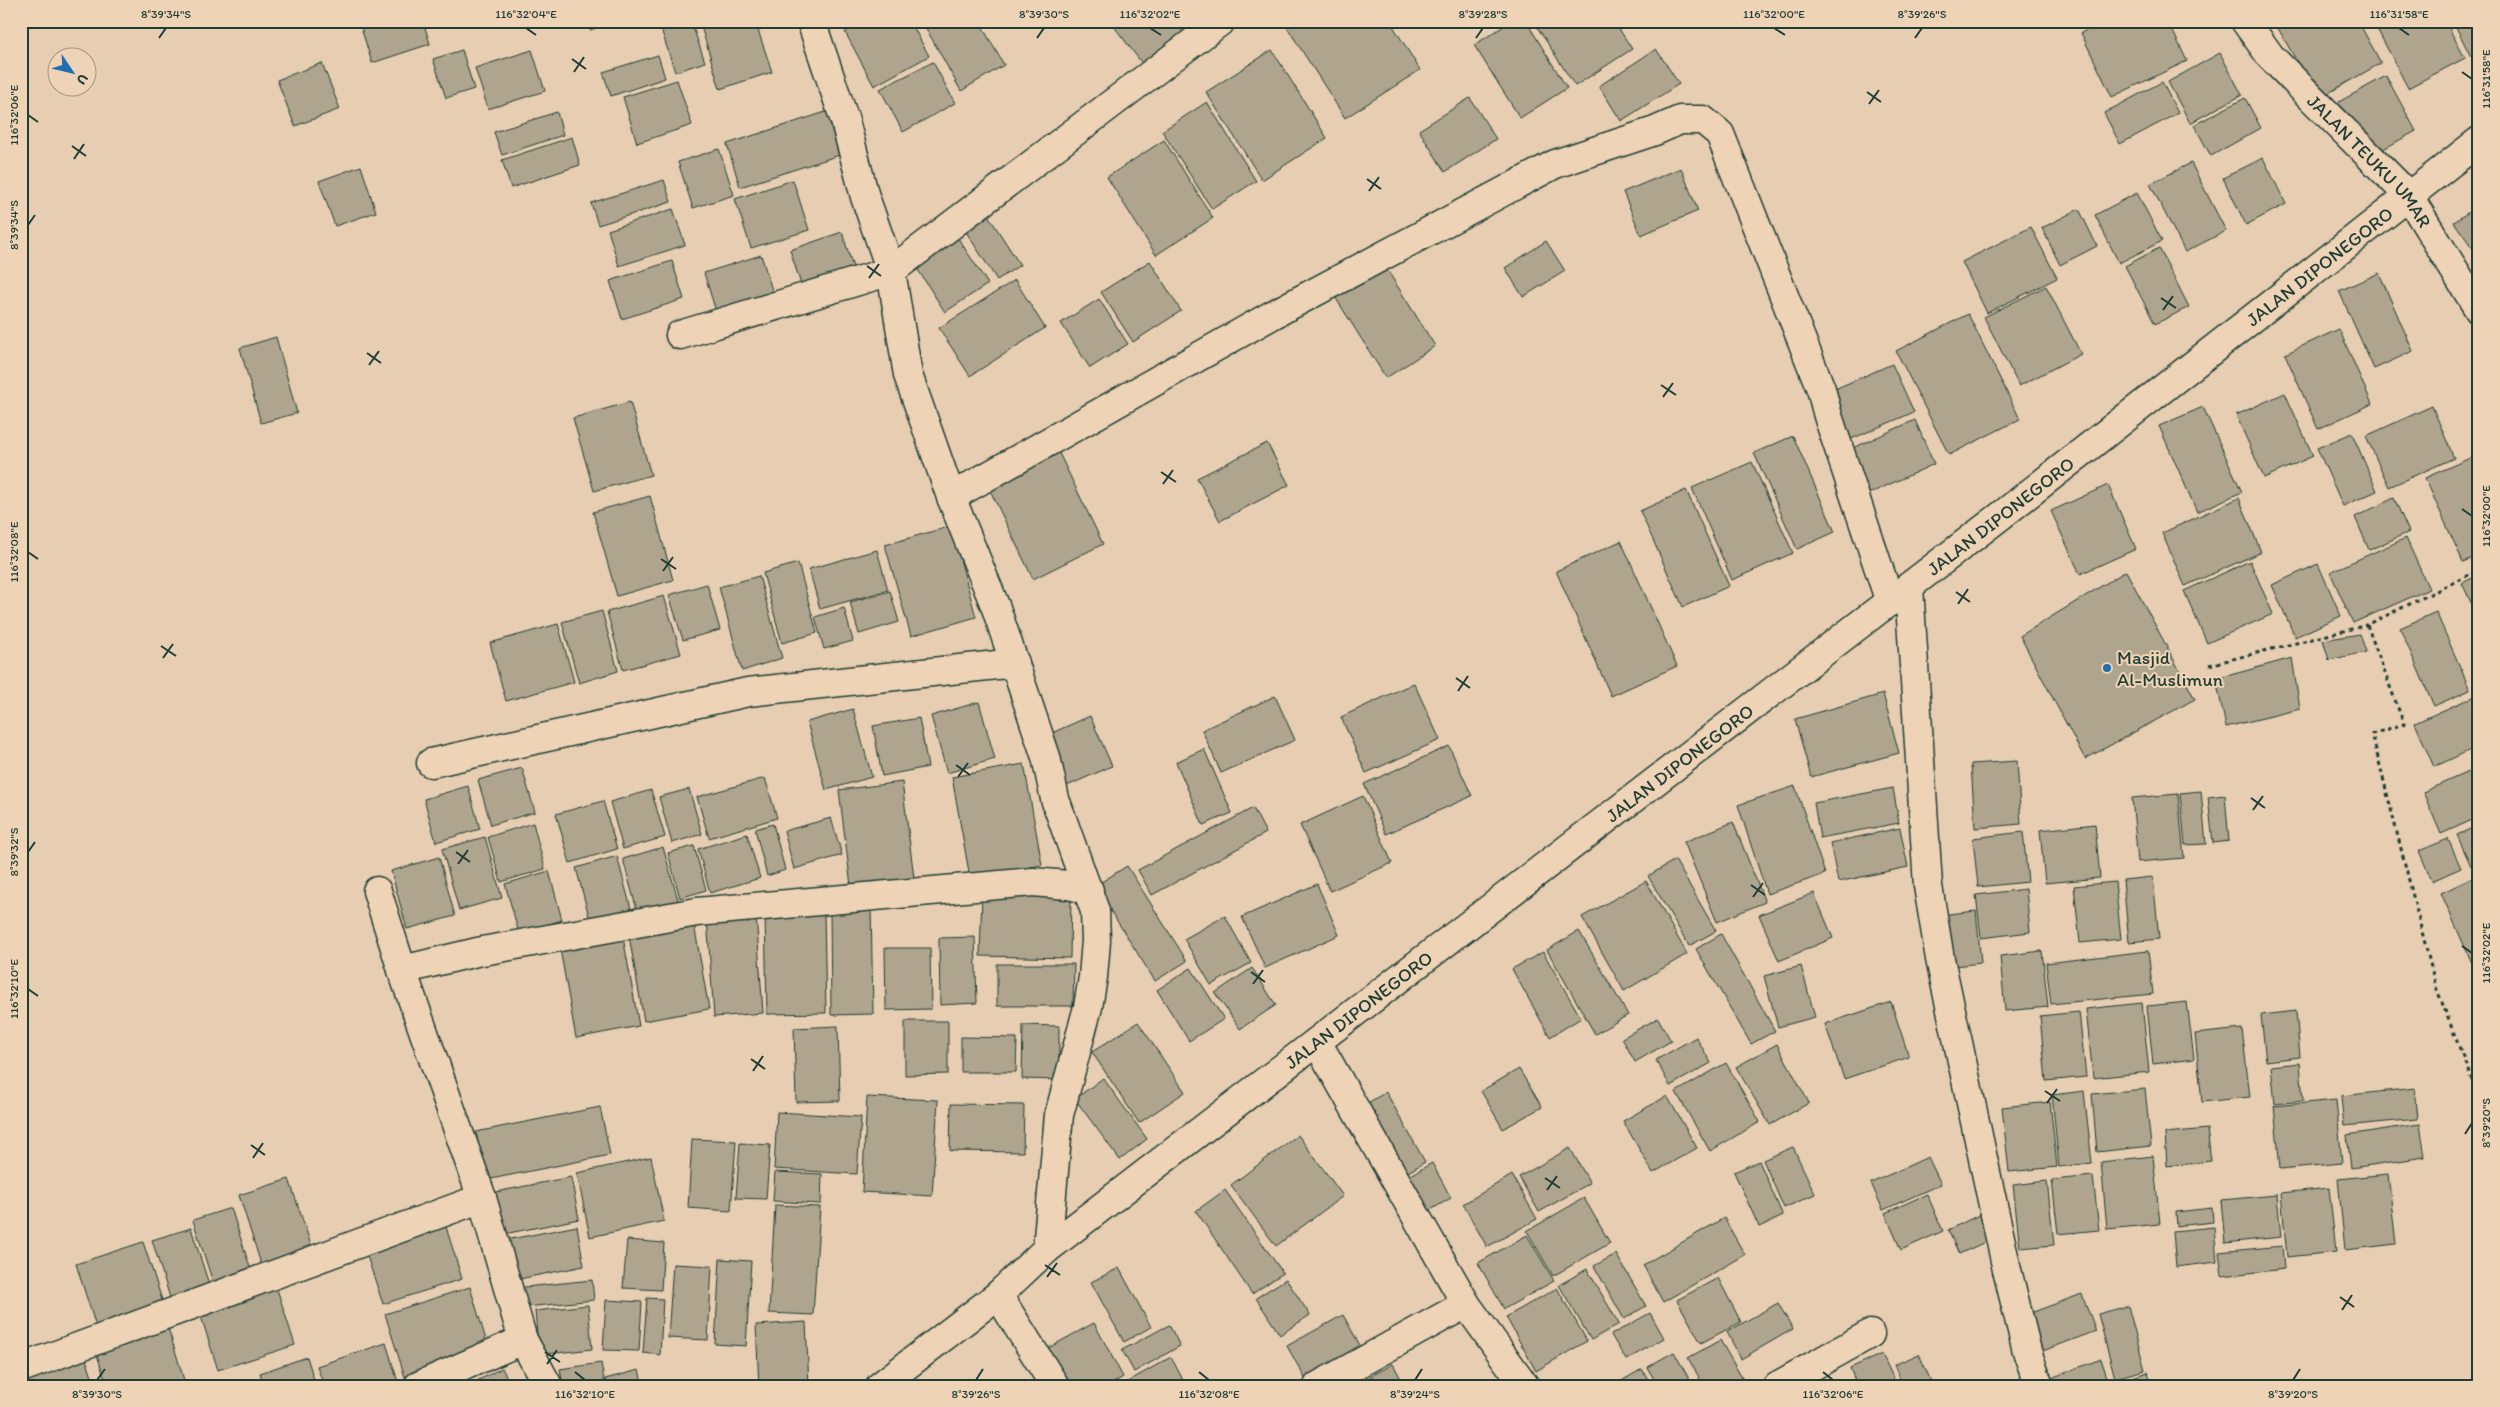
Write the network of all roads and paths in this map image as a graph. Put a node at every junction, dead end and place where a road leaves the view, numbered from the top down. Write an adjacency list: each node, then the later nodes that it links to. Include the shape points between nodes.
1 (811, 21): 6 (street)
2 (1221, 21): 6 (street)
3 (2245, 21): 5 (street, JALAN TEUKU UMAR, via 2271,57)
4 (2479, 141): 5 (street, JALAN DIPONEGORO)
5 (2408, 195): 7 (street, JALAN TEUKU UMAR); 11 (street, JALAN DIPONEGORO)
6 (891, 271): 8 (street); 9 (street, via 908,375)
7 (2479, 310)
8 (680, 334)
9 (951, 496): 11 (street, via 1274,314 1555,164 1680,120 1703,120 1720,134); 13 (street)
10 (2479, 570): 12 (path)
11 (1900, 594): 19 (street, JALAN DIPONEGORO); 35 (street, via 1928,886 1940,959 2007,1270)
12 (2367, 625): 14 (path); 20 (path, via 2404,724 2372,734 2436,987)
13 (1015, 662): 15 (street, via 748,692); 16 (street, via 1046,757 1055,799)
14 (2209, 665)
15 (431, 763)
16 (1089, 890): 18 (street, via 1033,882 697,912 477,952); 22 (street, via 1095,911 1093,977 1059,1115)
17 (377, 891): 18 (street)
18 (402, 970): 21 (street)
19 (1317, 1042): 22 (street, JALAN DIPONEGORO); 24 (street)
20 (2479, 1098)
21 (482, 1198): 26 (street); 27 (street)
22 (1047, 1249): 23 (street, JALAN DIPONEGORO)
23 (998, 1295): 30 (street, JALAN DIPONEGORO); 31 (street)
24 (1466, 1304): 32 (street); 33 (street)
25 (1870, 1334): 34 (street)
26 (523, 1340): 28 (street); 29 (street)
27 (21, 1368)
28 (418, 1386)
29 (548, 1386)
30 (880, 1386)
31 (1055, 1386)
32 (1318, 1386)
33 (1525, 1386)
34 (1778, 1386)
35 (2039, 1386)

